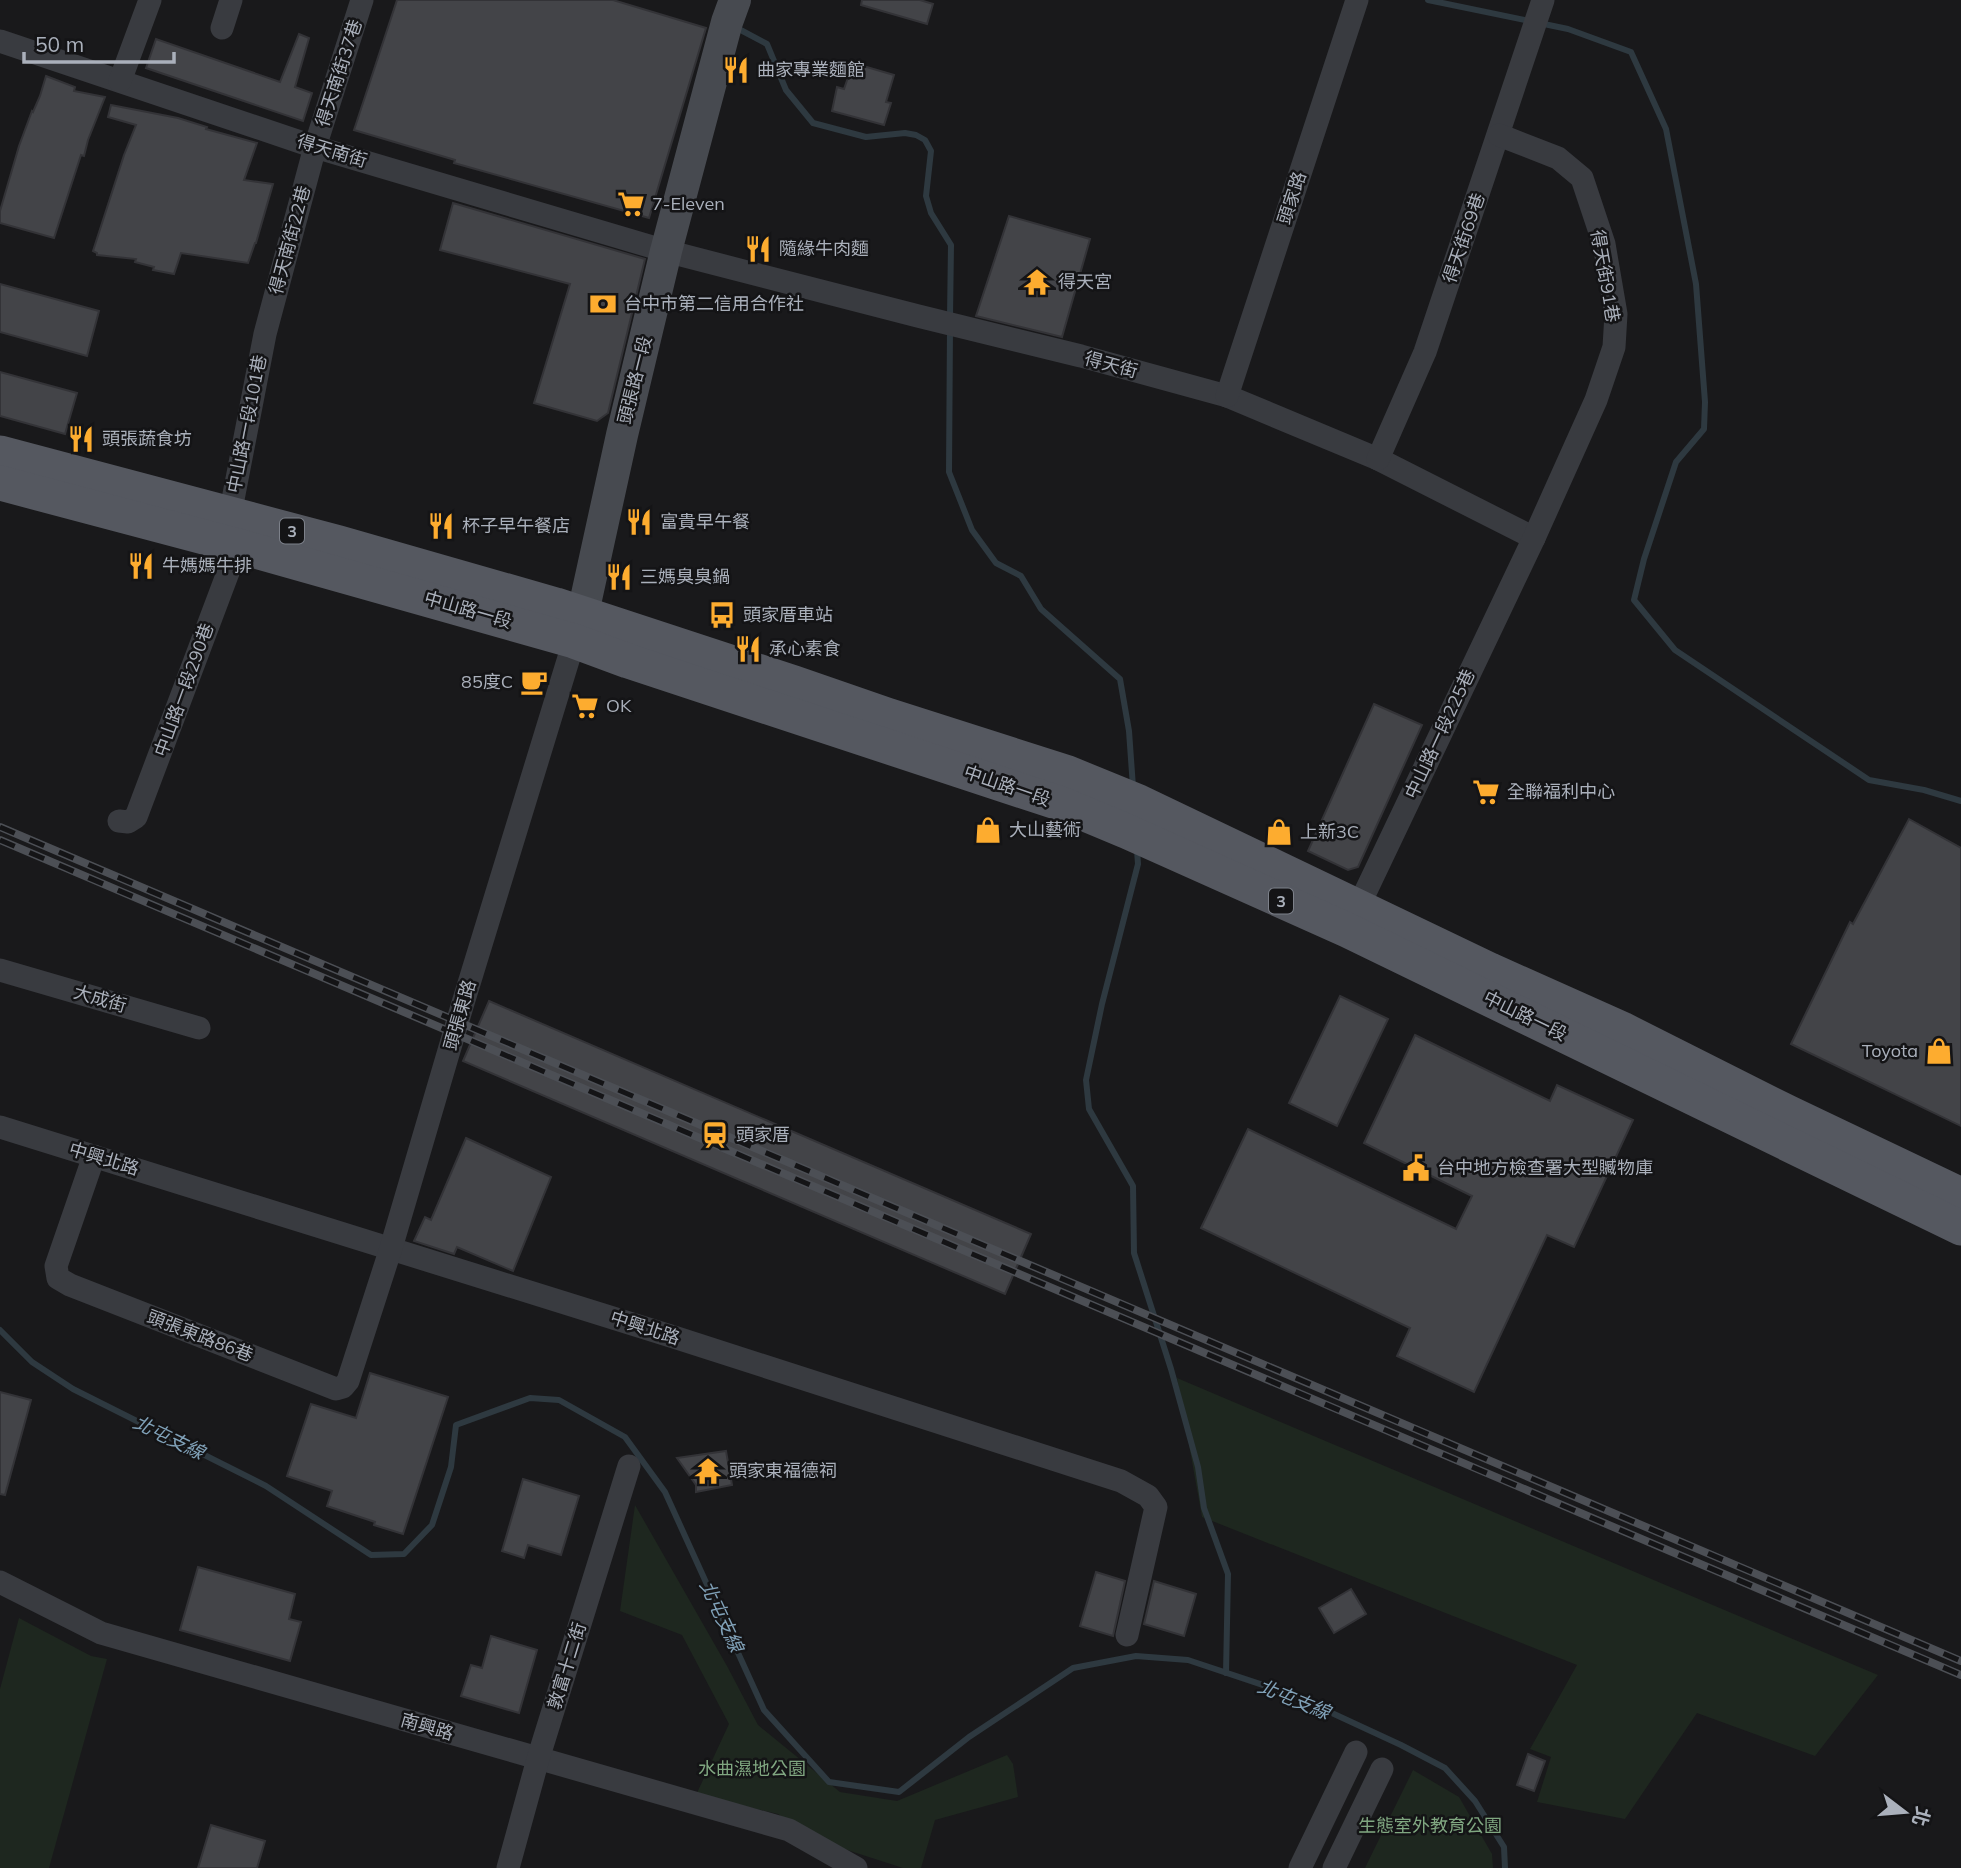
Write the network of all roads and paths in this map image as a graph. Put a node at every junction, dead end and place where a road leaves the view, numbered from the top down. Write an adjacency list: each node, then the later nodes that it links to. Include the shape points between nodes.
1 (150, 0): 9 (street)
2 (231, 0): 7 (street)
3 (362, 0): 11 (street, 得天南街37巷)
4 (735, 0): 12 (street, 頭張路一段)
5 (1357, 0): 14 (street, 頭家路)
6 (1541, 6): 10 (street, 得天街69巷)
7 (222, 28)
8 (0, 41): 9 (street, 得天南街)
9 (120, 81): 11 (street, 得天南街)
10 (1499, 135): 16 (street, 得天街69巷, via 1425,352); 19 (street, 得天街91巷, via 1558,158 1581,178 1604,244 1616,314 1614,347 1596,400)
11 (315, 146): 12 (street, 得天南街); 13 (street, 得天南街22巷)
12 (666, 251): 14 (street, 得天街); 20 (street, 頭張路一段)
13 (265, 334): 18 (street, 中山路一段101巷)
14 (1227, 396): 16 (street, 得天街)
15 (0, 453): 18 (main road, 中山路一段 / 3)
16 (1378, 459): 19 (street, 得天街)
17 (0, 482): 18 (main road, 中山路一段 / 3)
18 (234, 530): 20 (main road, 中山路一段 / 3, via 418,564); 21 (street, 中山路一段290巷, via 136,817)
19 (1534, 538): 22 (street, 中山路一段225巷)
20 (579, 627): 22 (main road, 中山路一段 / 3, via 887,715 1068,773 1139,802); 29 (street, 頭張東路)
21 (119, 821)
22 (1353, 918): 27 (main road, 中山路一段 / 3, via 1490,970 1622,1029); 28 (main road, 中山路一段 / 3)
23 (0, 970): 24 (street, 大成街)
24 (199, 1028)
25 (0, 1127): 26 (street, 中興北路)
26 (94, 1156): 29 (street, 中興北路); 30 (street, 頭張東路86巷, via 56,1266 58,1278 336,1389)
27 (1961, 1195)
28 (1961, 1228)
29 (391, 1248): 30 (street, 頭張東路); 33 (street, 中興北路, via 833,1387 1121,1482 1148,1496 1156,1507)
30 (343, 1387)
31 (629, 1466): 35 (street, 敦富十二街)
32 (0, 1582): 35 (street, 南興路, via 101,1633)
33 (1127, 1635)
34 (1356, 1752): 39 (street)
35 (538, 1759): 37 (street, 敦富十二街); 38 (street, 南興路, via 789,1830)
36 (1382, 1769): 40 (street)
37 (508, 1868)
38 (856, 1868)
39 (1300, 1868)
40 (1334, 1868)

